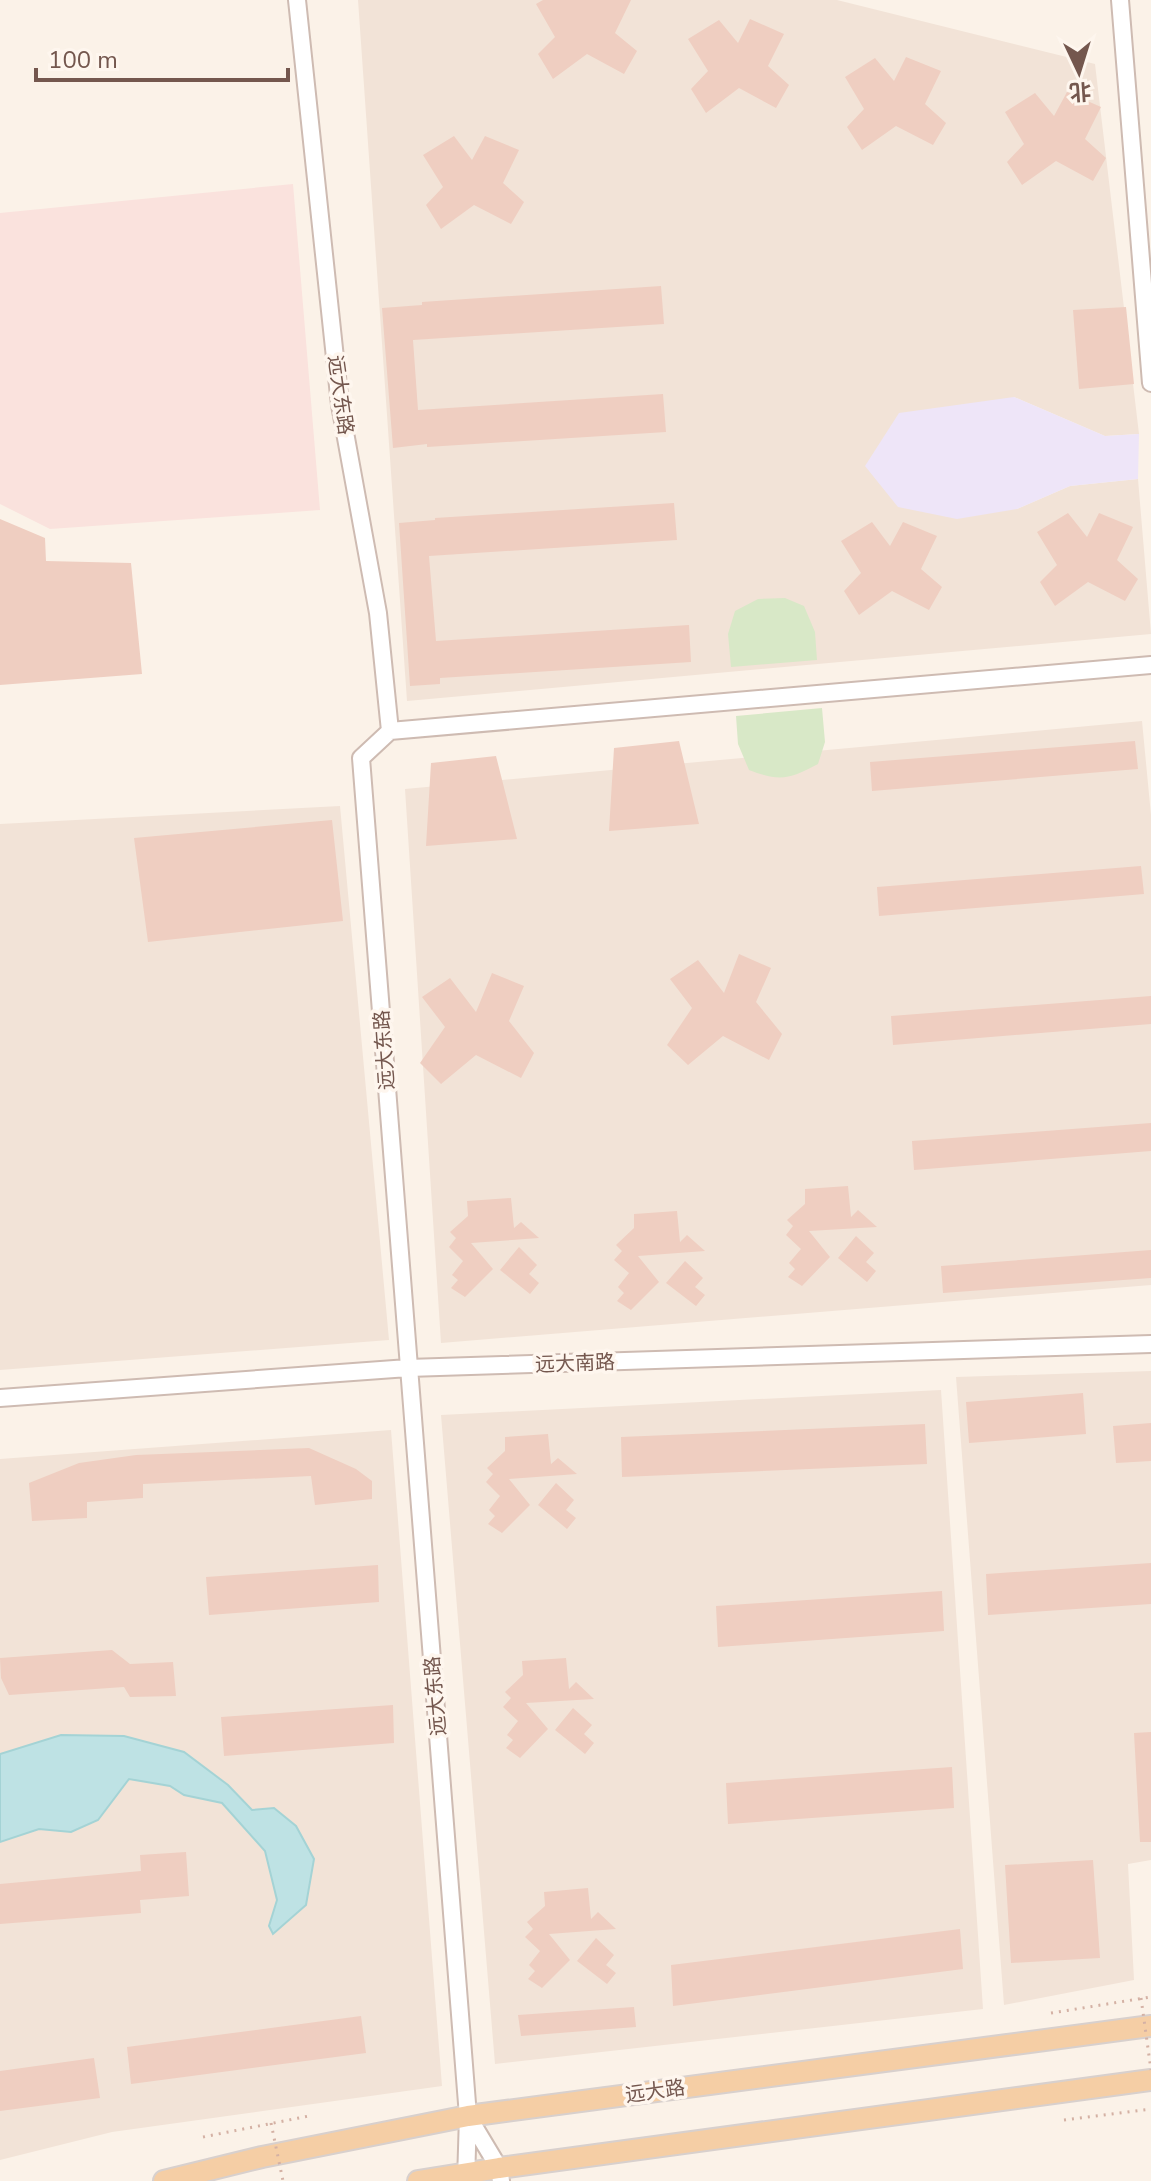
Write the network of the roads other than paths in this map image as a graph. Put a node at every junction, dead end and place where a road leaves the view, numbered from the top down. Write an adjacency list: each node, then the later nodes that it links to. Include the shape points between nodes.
1 (297, 0): 5 (street, 远大东路, via 340,405 378,613)
2 (1120, 0): 3 (street)
3 (1151, 383)
4 (1151, 665): 5 (street)
5 (390, 731): 7 (street, 远大东路, via 361,758)
6 (1151, 1344): 7 (street, 远大南路)
7 (408, 1368): 8 (street, 远大南路); 11 (street, 远大东路)
8 (0, 1398)
9 (1151, 2026): 11 (main road, 远大路)
10 (1151, 2080): 12 (main road)
11 (468, 2116): 12 (street); 13 (street, 远大东路); 14 (main road, 远大路)
12 (500, 2174): 13 (main road)
13 (466, 2177): 15 (main road)
14 (164, 2181)
15 (418, 2181)

